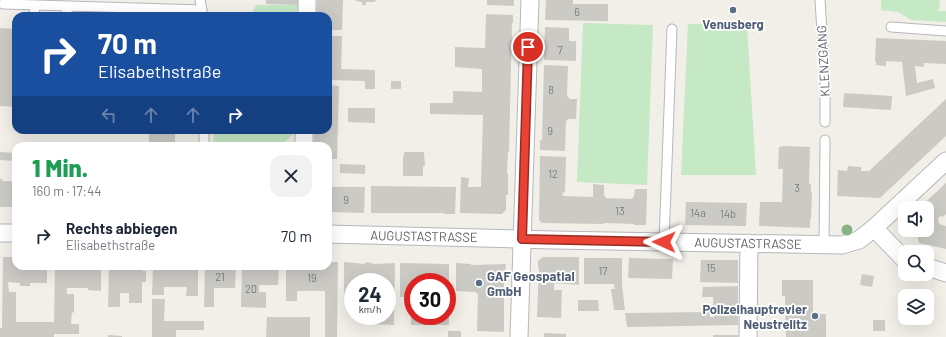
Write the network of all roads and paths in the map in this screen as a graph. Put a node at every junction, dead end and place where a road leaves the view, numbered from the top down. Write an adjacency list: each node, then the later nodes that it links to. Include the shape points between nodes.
1 (200, 0): 11 (lane)
2 (307, 0): 12 (street)
3 (530, 0): 23 (street)
4 (820, 0): 16 (lane, KLENZGANG)
5 (3, 4): 6 (lane)
6 (35, 5): 7 (lane); 8 (lane)
7 (64, 6): 9 (lane); 10 (lane)
8 (34, 12)
9 (67, 12)
10 (182, 12)
11 (202, 12)
12 (307, 12)
13 (891, 28): 15 (lane)
14 (672, 29): 24 (lane)
15 (946, 31)
16 (825, 122)
17 (825, 140): 26 (lane)
18 (946, 161): 19 (street, AUGUSTASTRASSE)
19 (874, 228): 26 (street, AUGUSTASTRASSE, via 860,240 842,245); 27 (street)
20 (0, 233): 21 (street)
21 (12, 233)
22 (332, 234): 23 (street, AUGUSTASTRASSE)
23 (522, 239): 24 (street, AUGUSTASTRASSE); 30 (street)
24 (664, 242): 25 (street, AUGUSTASTRASSE)
25 (749, 243): 26 (street, AUGUSTASTRASSE); 31 (street)
26 (824, 244)
27 (898, 253)
28 (934, 269): 29 (street)
29 (946, 273)
30 (519, 337)
31 (748, 337)

